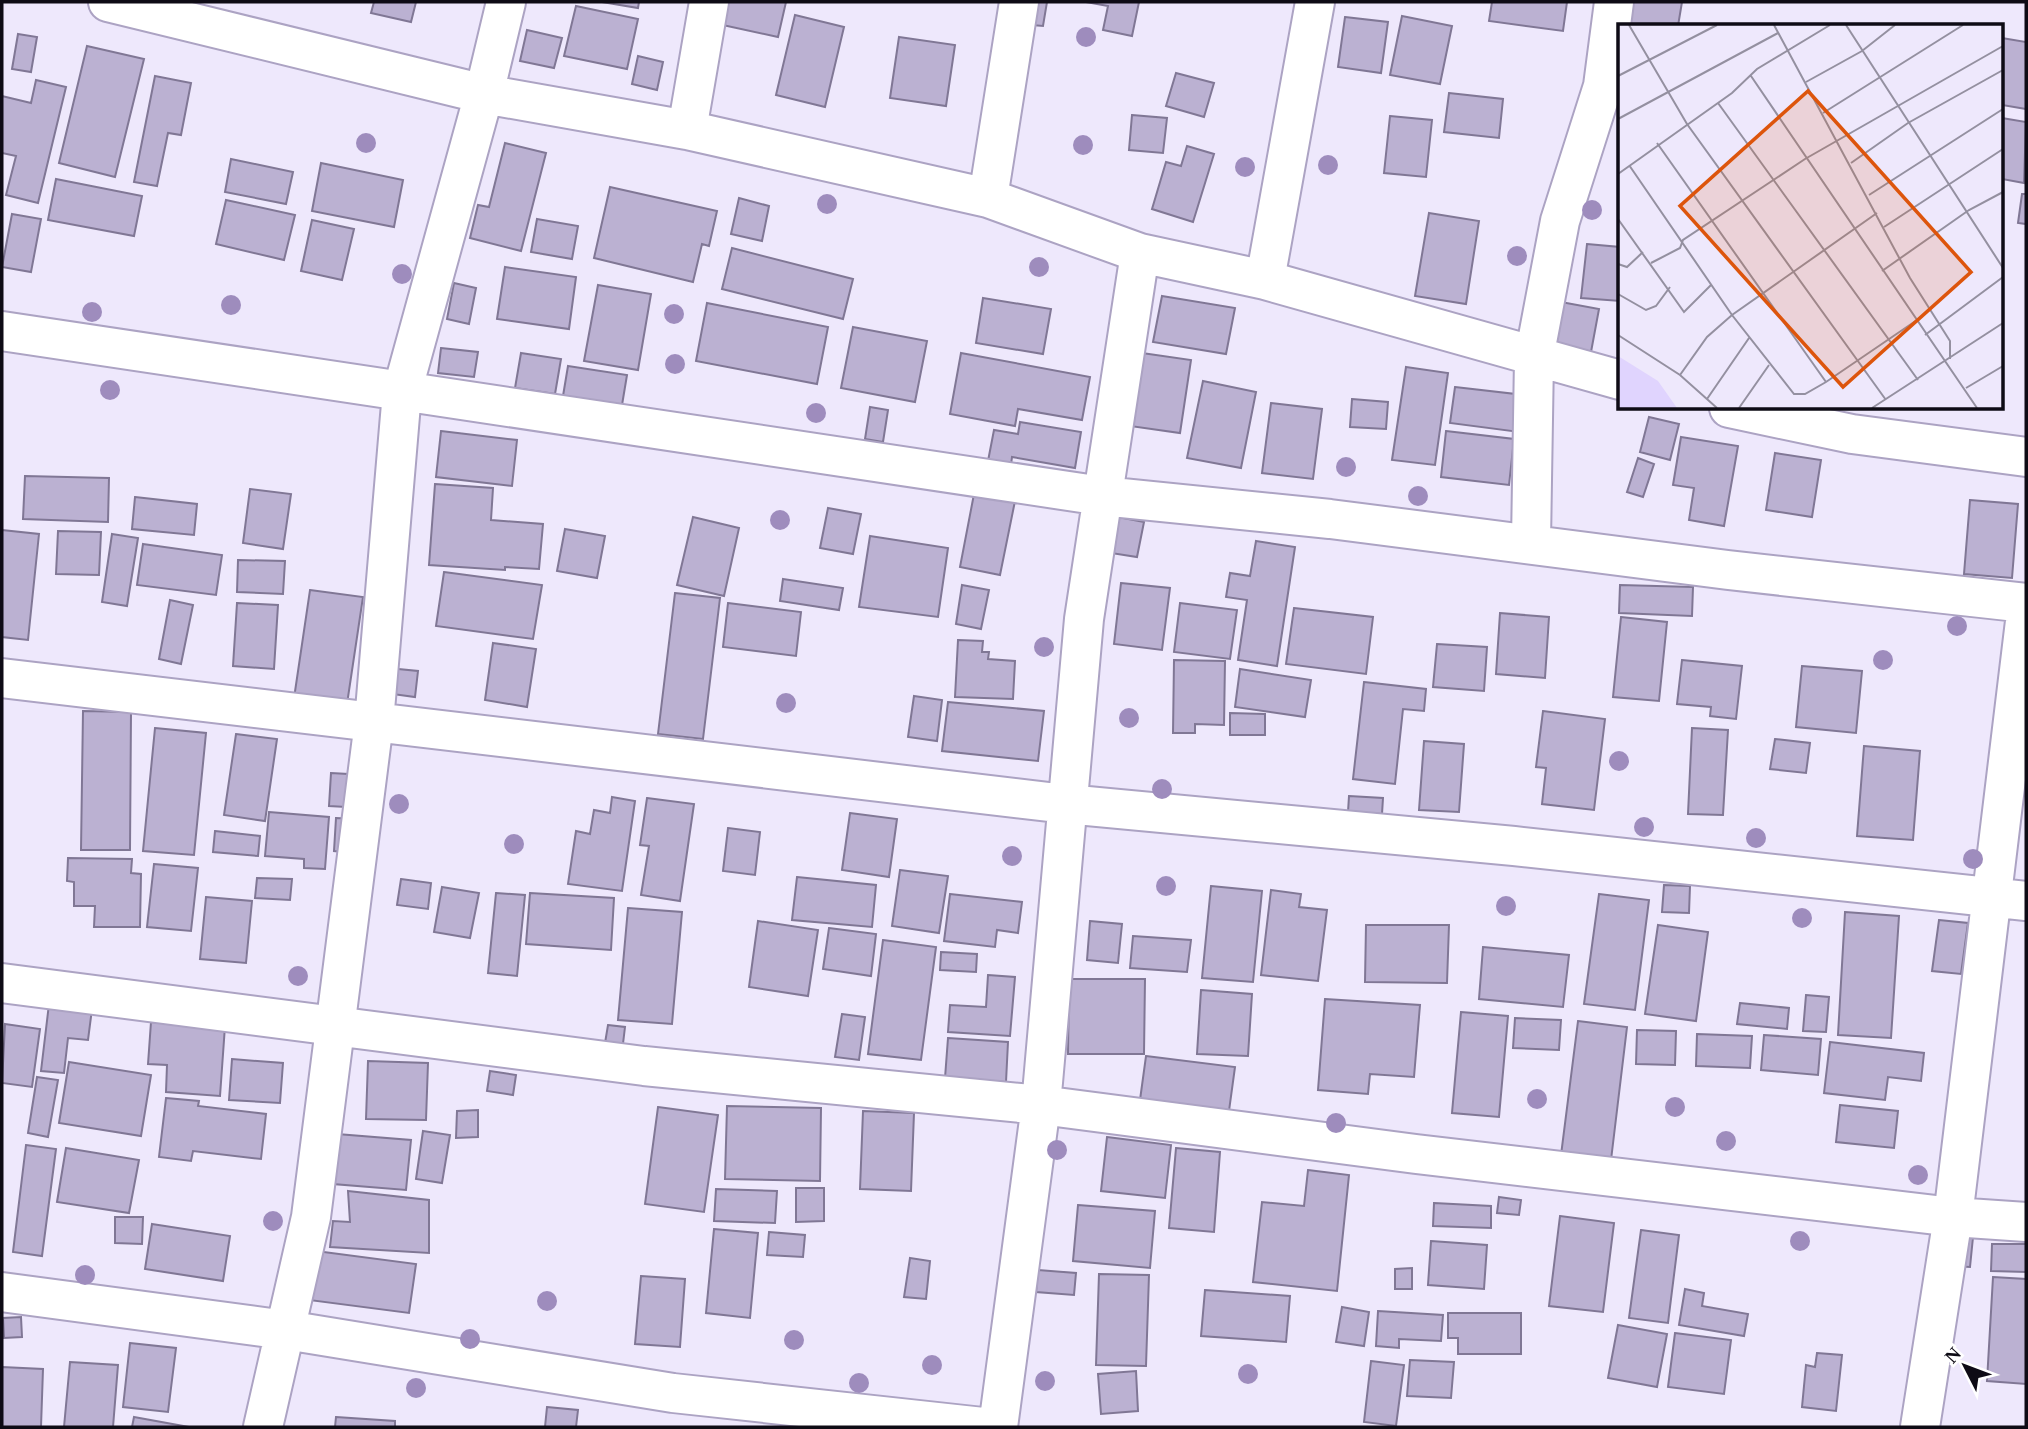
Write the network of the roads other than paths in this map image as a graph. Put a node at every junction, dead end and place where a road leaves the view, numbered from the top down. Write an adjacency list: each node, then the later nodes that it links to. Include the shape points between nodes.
1 (108, 2): 7 (street)
2 (506, 2): 8 (street)
3 (709, 2): 9 (street)
4 (1019, 2): 10 (street)
5 (1315, 2): 12 (street)
6 (1614, 2): 14 (street, via 1603,86 1560,221)
7 (219, 15): 8 (street)
8 (484, 94): 9 (street); 16 (street)
9 (687, 130): 10 (street)
10 (988, 198): 11 (street)
11 (1140, 253): 12 (street); 19 (street)
12 (1265, 280): 14 (street)
13 (2, 331): 16 (street)
14 (1534, 358): 15 (street); 20 (street)
15 (1618, 379)
16 (402, 392): 19 (street); 24 (street)
17 (1738, 410): 18 (street, via 1852,434)
18 (2026, 457)
19 (1102, 496): 20 (street); 25 (street, via 1084,619)
20 (1531, 542): 21 (street, via 1728,570)
21 (2026, 603)
22 (2026, 613): 26 (street)
23 (2, 678): 24 (street)
24 (374, 722): 25 (street); 28 (street)
25 (1066, 804): 26 (street); 29 (street)
26 (2008, 900): 30 (street)
27 (2, 983): 28 (street)
28 (337, 1025): 29 (street, via 644,1066); 33 (street, via 311,1217)
29 (1041, 1105): 30 (street); 36 (street)
30 (1953, 1217): 31 (street); 37 (street)
31 (2026, 1222)
32 (2, 1292): 33 (street)
33 (286, 1330): 34 (street); 35 (street, via 673,1393)
34 (263, 1427)
35 (983, 1427)
36 (998, 1427)
37 (1920, 1427)

